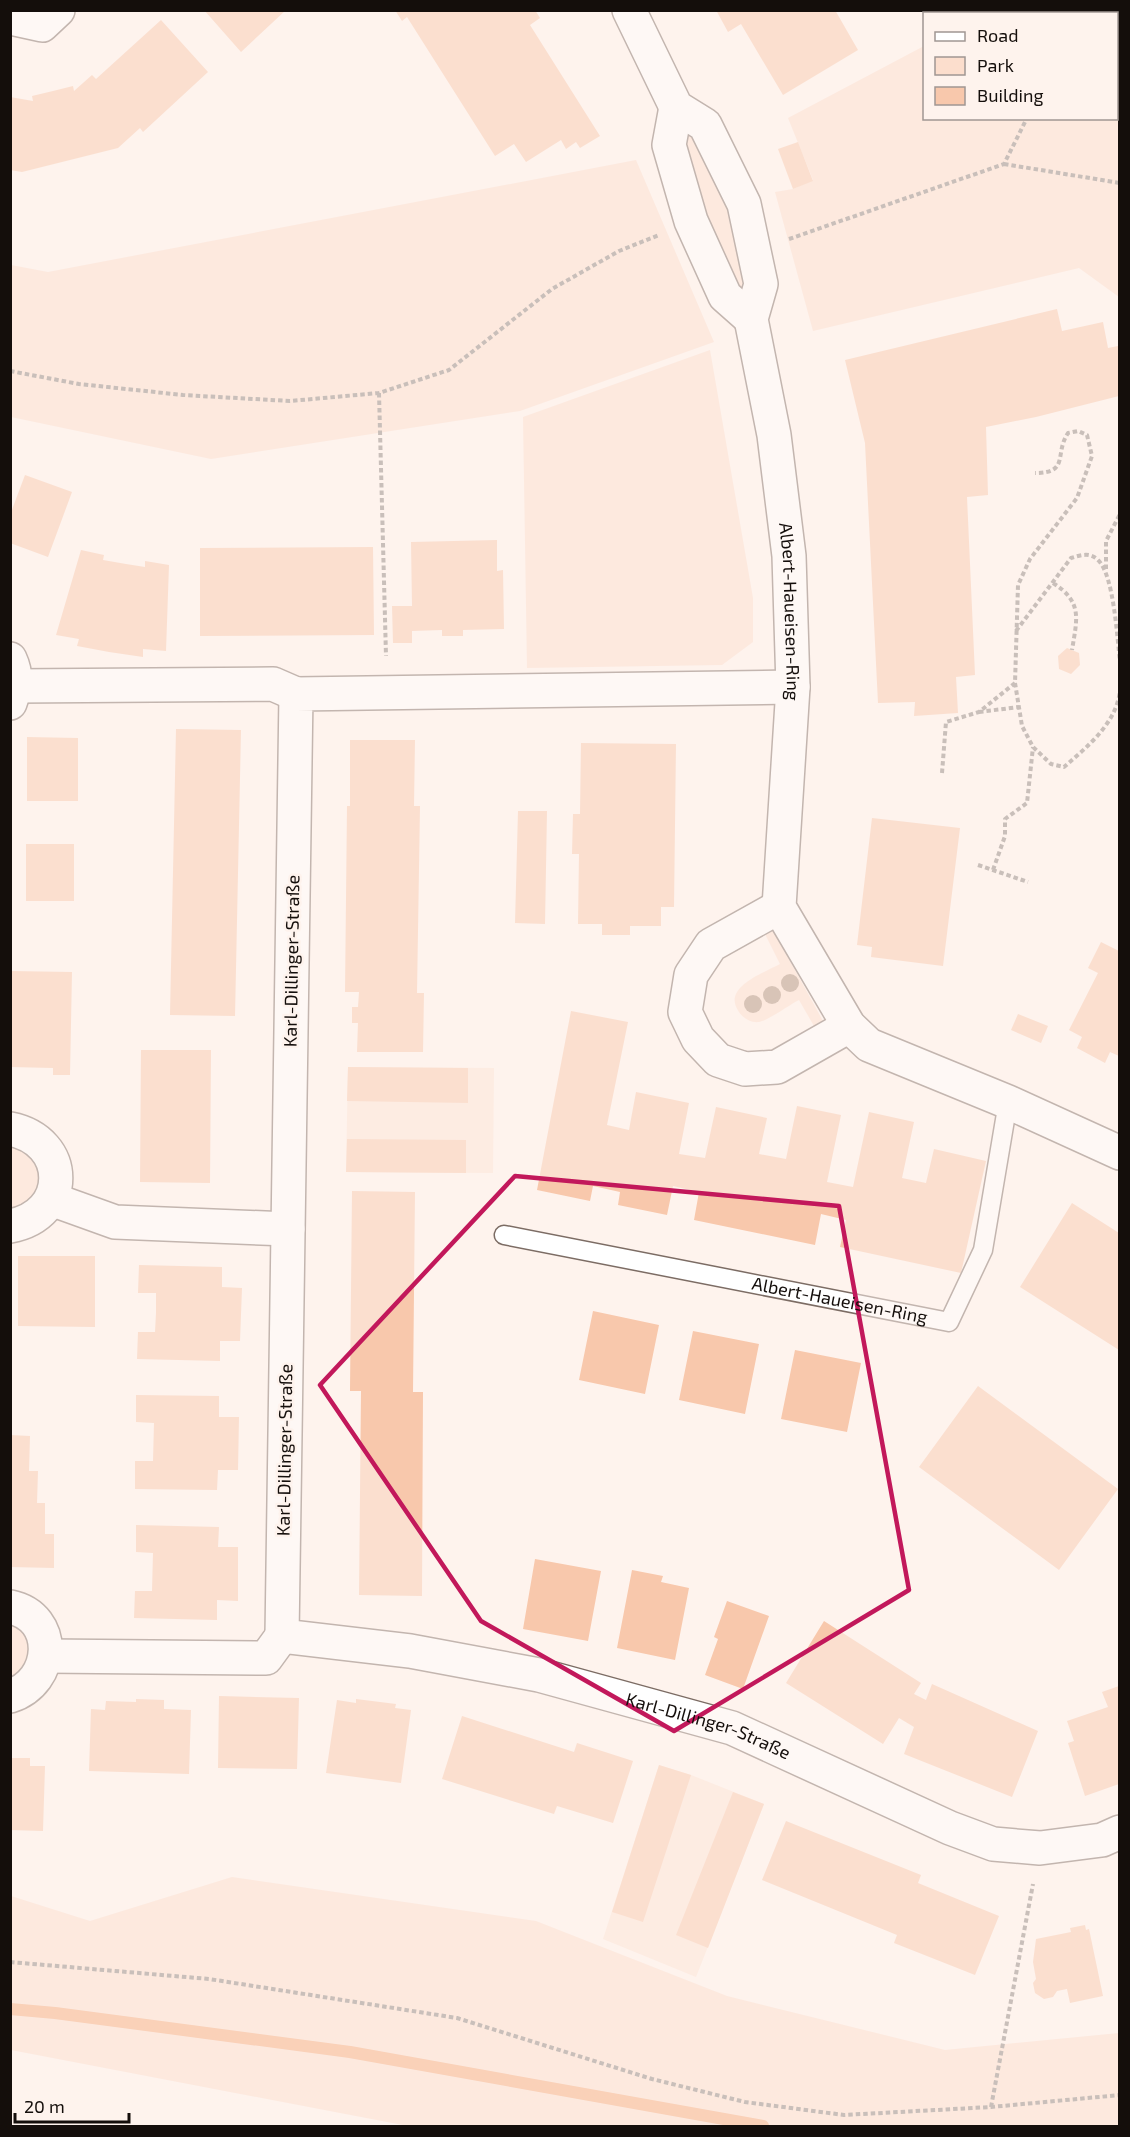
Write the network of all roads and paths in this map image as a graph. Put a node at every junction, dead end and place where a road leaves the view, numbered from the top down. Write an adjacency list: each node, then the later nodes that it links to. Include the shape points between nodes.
1 (58, 10): 3 (street, via 42,24)
2 (629, 10): 4 (street)
3 (10, 18)
4 (676, 107): 10 (street, via 669,145 691,221 725,296); 10 (street, Albert-Haueisen-Ring, via 705,125 744,204 760,284)
5 (1026, 120): 6 (path)
6 (1004, 164): 7 (path); 9 (path)
7 (1119, 183)
8 (662, 234): 12 (path, via 618,251 552,289 449,370)
9 (781, 243)
10 (750, 319): 22 (street, Albert-Haueisen-Ring, via 774,435 789,556)
11 (10, 372): 12 (path, via 79,384 290,401)
12 (379, 393): 24 (path)
13 (1035, 473): 17 (path, via 1057,468 1061,443 1068,433 1078,431 1087,435 1092,456 1077,498 1030,559 1018,585)
14 (1119, 513): 15 (path, via 1106,541)
15 (1106, 570): 16 (path, via 1096,558 1084,554 1071,558); 19 (path)
16 (1053, 582): 17 (path); 18 (path, via 1074,603 1077,620)
17 (1016, 631): 21 (path)
18 (1072, 650)
19 (1119, 661)
20 (12, 683): 25 (street, via 273,684)
21 (1015, 683): 26 (path); 27 (path)
22 (793, 687): 24 (street); 33 (street, Albert-Haueisen-Ring)
23 (1119, 690): 28 (path, via 1110,720 1086,749 1064,767 1051,764)
24 (387, 693): 25 (street)
25 (296, 694): 40 (street, Karl-Dillinger-Straße)
26 (1020, 707): 27 (path); 28 (path, via 1022,726)
27 (979, 712): 29 (path, via 946,722)
28 (1033, 747): 31 (path, via 1027,803 1005,819 1005,836)
29 (942, 773)
30 (978, 866): 31 (path)
31 (993, 870): 32 (path)
32 (1028, 882)
33 (779, 907): 34 (street); 34 (street, via 711,945 691,975 685,1012 698,1039 718,1060 745,1069 777,1067)
34 (849, 1026): 35 (street, via 869,1045)
35 (1008, 1102): 37 (street); 41 (lane, Albert-Haueisen-Ring, via 983,1250 949,1322)
36 (10, 1129): 38 (street, via 26,1132 49,1152 56,1183)
37 (1119, 1153)
38 (51, 1198): 39 (street, via 42,1212); 40 (street, via 115,1222)
39 (10, 1226)
40 (288, 1228): 43 (street, Karl-Dillinger-Straße)
41 (504, 1235)
42 (10, 1607): 44 (street, via 29,1616 39,1627)
43 (282, 1636): 44 (street, via 266,1658); 47 (street, Karl-Dillinger-Straße, via 410,1651 539,1674 732,1728 951,1828 993,1844)
44 (46, 1656): 45 (street, via 33,1684)
45 (10, 1696)
46 (1119, 1832): 47 (street, Karl-Dillinger-Straße, via 1102,1840)
47 (1040, 1848): 50 (path)
48 (10, 1962): 50 (path, via 209,1979 457,2018 652,2079 745,2102 844,2115)
49 (1119, 2095): 50 (path)
50 (992, 2107)

